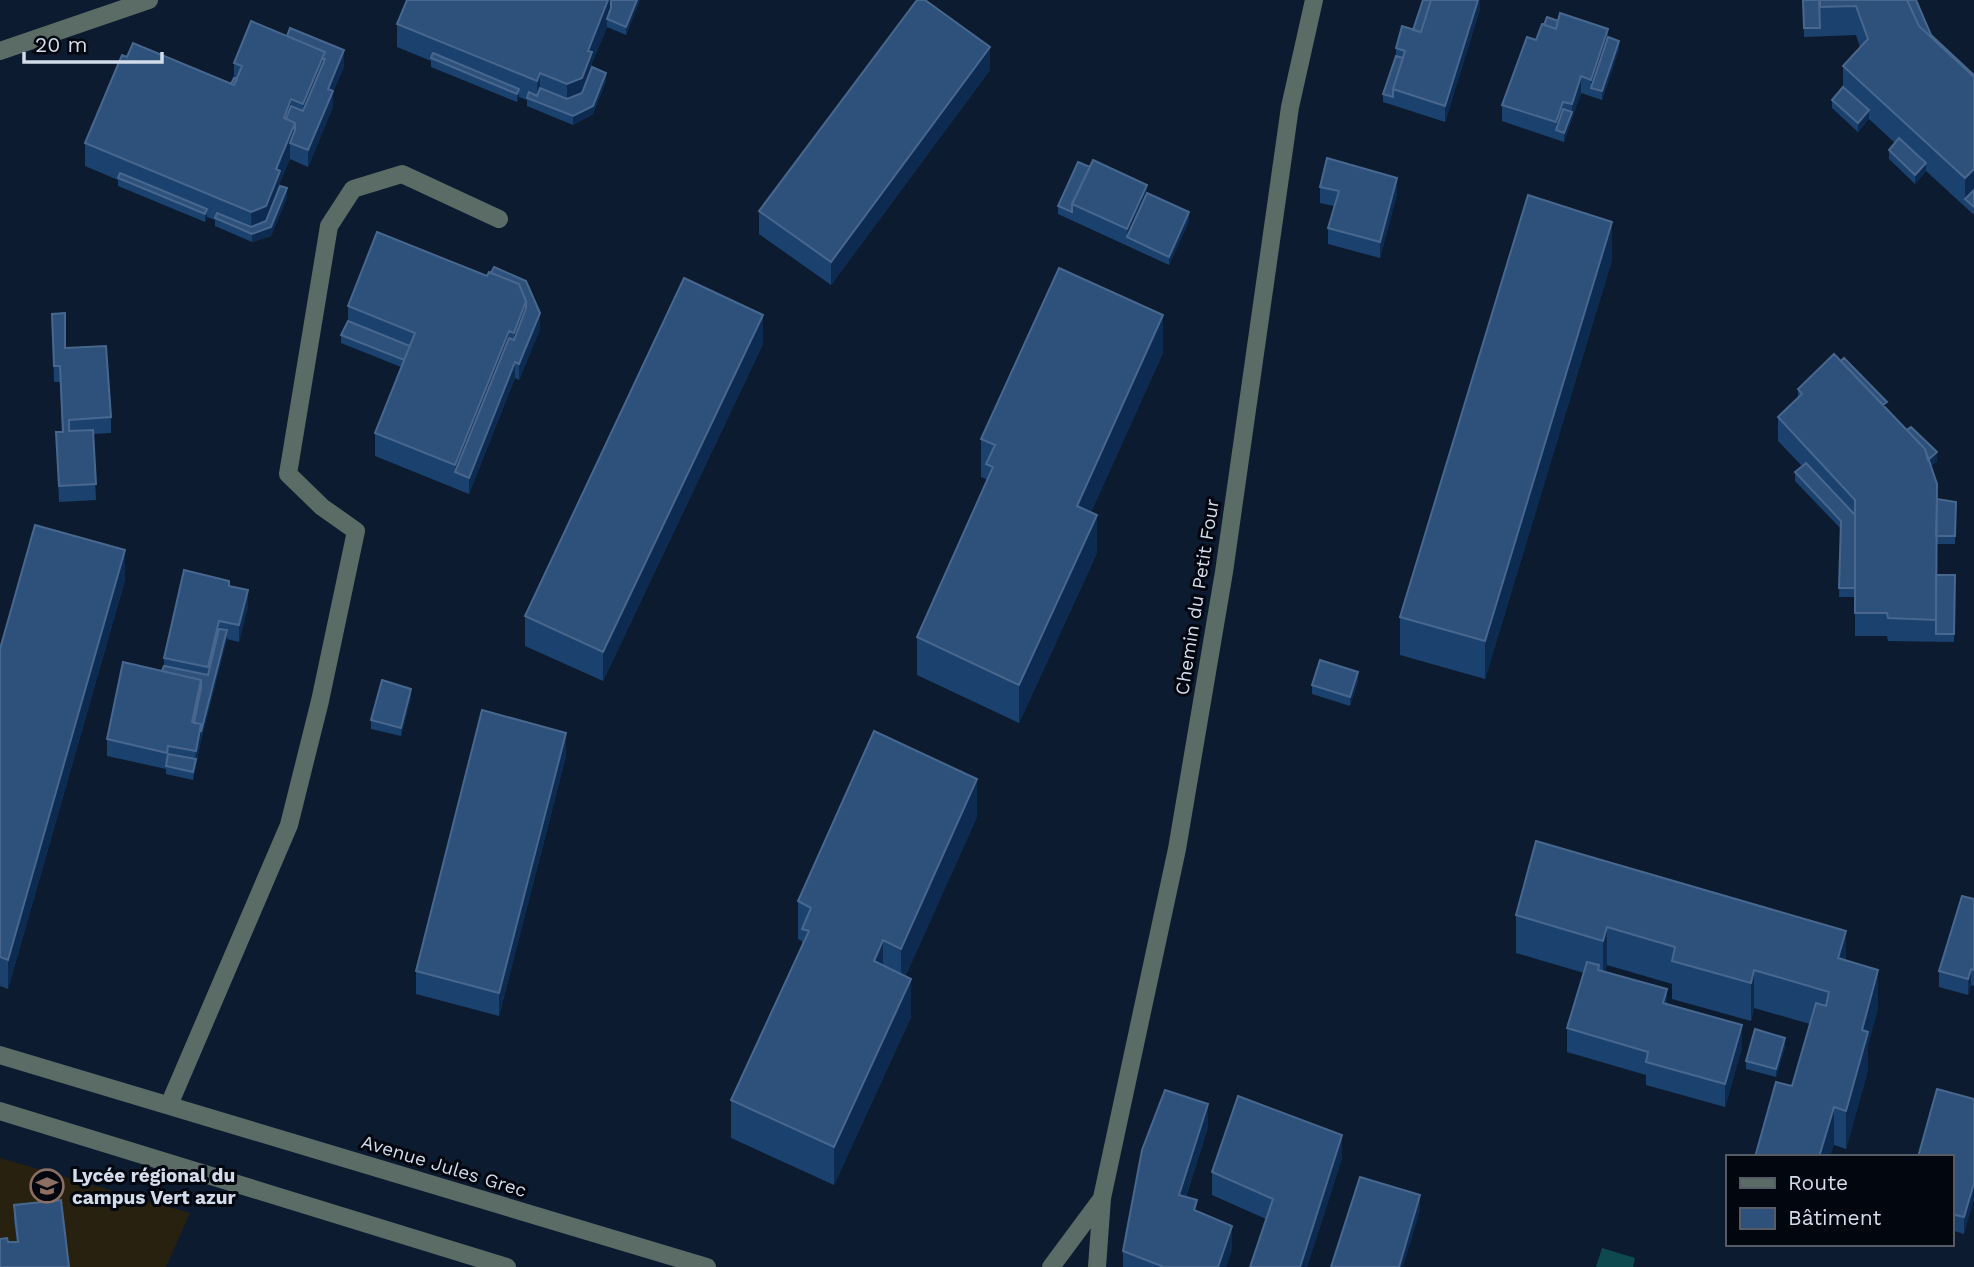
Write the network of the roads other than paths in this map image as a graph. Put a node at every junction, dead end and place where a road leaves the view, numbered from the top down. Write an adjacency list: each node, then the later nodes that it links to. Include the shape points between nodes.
1 (149, 0): 3 (street)
2 (1314, 0): 8 (street, Chemin du Petit Four, via 1290,107 1224,572 1177,849)
3 (0, 51)
4 (499, 219): 6 (street, via 402,174 353,188 329,226 288,474 356,531 289,825)
5 (0, 1055): 6 (street, Avenue Jules Grec)
6 (169, 1105): 10 (street, Avenue Jules Grec)
7 (0, 1111): 9 (street)
8 (1102, 1198): 11 (street, Chemin du Petit Four); 12 (street, Chemin du Petit Four)
9 (507, 1267)
10 (707, 1267)
11 (1051, 1267)
12 (1097, 1267)

